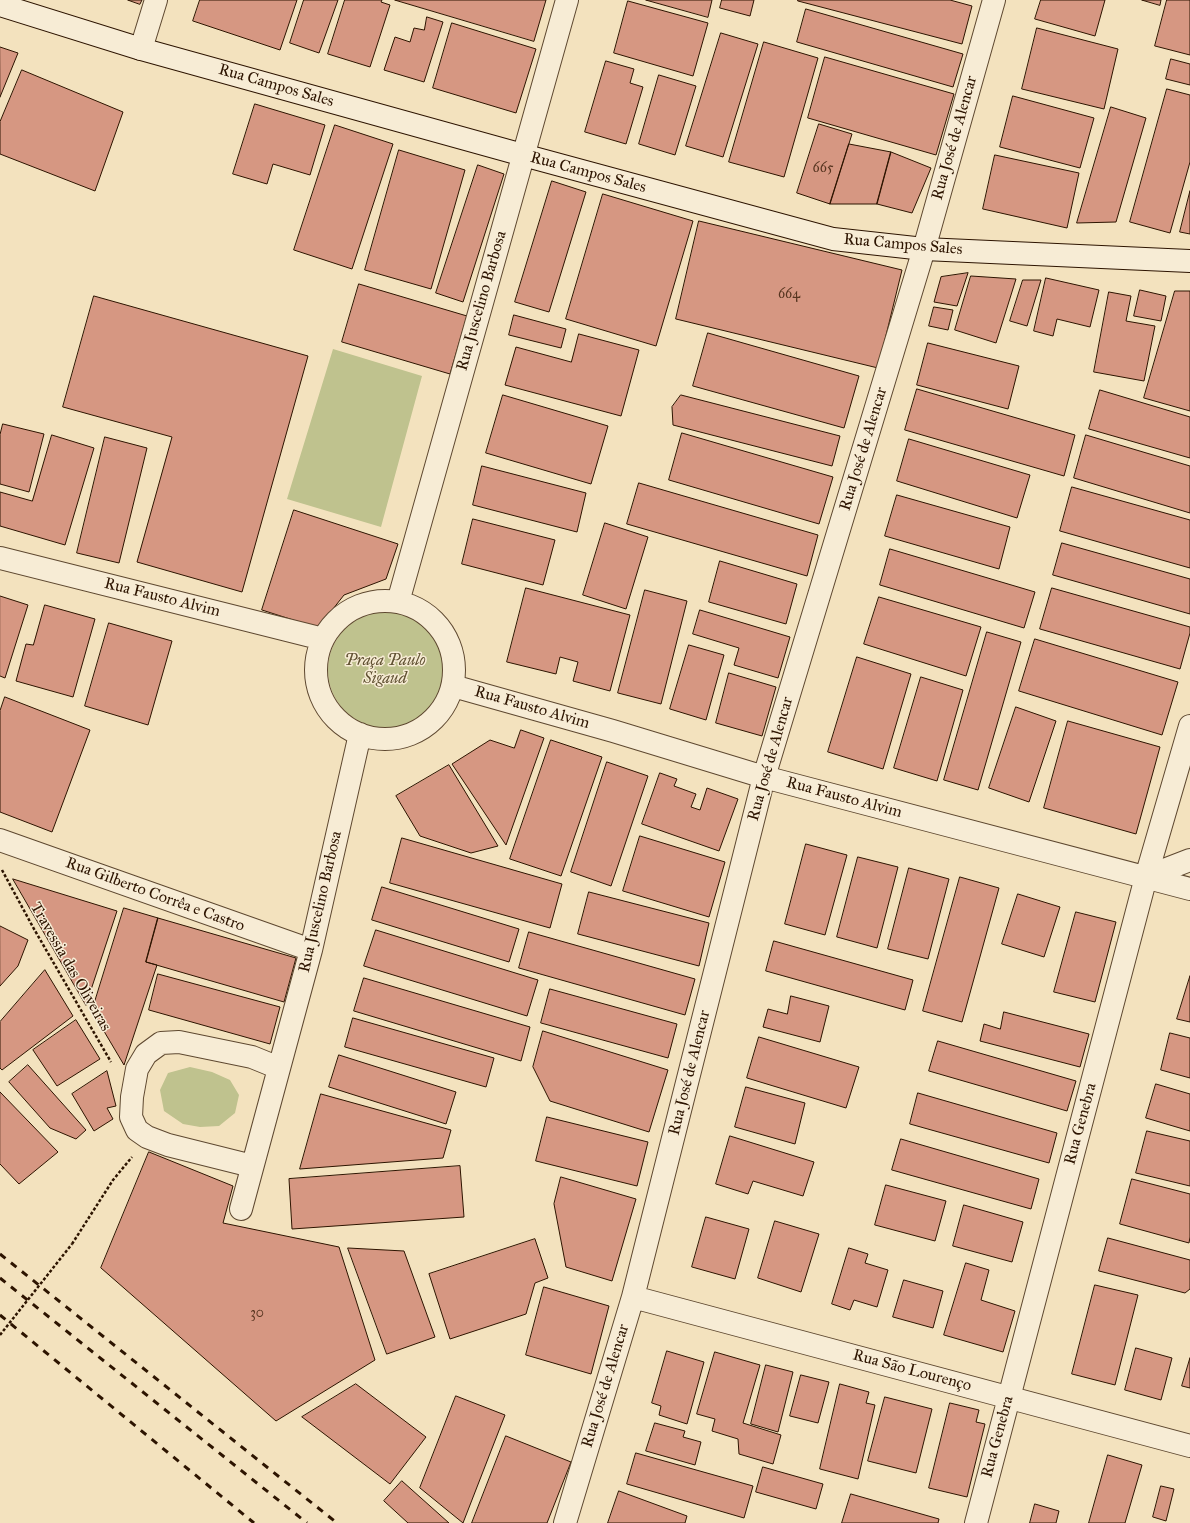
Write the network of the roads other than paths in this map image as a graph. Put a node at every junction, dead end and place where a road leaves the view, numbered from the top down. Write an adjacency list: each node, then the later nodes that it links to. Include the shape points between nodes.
1 (156, 0): 5 (street)
2 (567, 0): 6 (street, Rua Juscelino Barbosa)
3 (994, 0): 7 (street, Rua José de Alencar)
4 (0, 5): 5 (street, Rua Campos Sales)
5 (141, 48): 6 (street, Rua Campos Sales)
6 (523, 155): 7 (street, Rua Campos Sales, via 833,240); 10 (street, Rua Juscelino Barbosa)
7 (924, 249): 8 (street, Rua Campos Sales); 15 (street, Rua José de Alencar)
8 (1190, 261)
9 (0, 558): 11 (street, Rua Fausto Alvim)
10 (398, 602): 11 (street, via 362,604 333,624); 12 (street, via 419,609 436,623 449,642 454,663)
11 (323, 639): 14 (street, via 317,661 317,684 326,705 340,722)
12 (453, 686): 14 (street, via 444,707 428,725 407,736 384,739); 15 (street, Rua Fausto Alvim)
13 (1190, 726): 18 (street, Rua Genebra)
14 (360, 734): 20 (street, Rua Juscelino Barbosa)
15 (764, 777): 18 (street, Rua Fausto Alvim); 24 (street, Rua José de Alencar)
16 (0, 840): 20 (street, Rua Gilberto Corrêa e Castro)
17 (1190, 860): 18 (street)
18 (1146, 877): 19 (street, Rua Fausto Alvim); 25 (street, Rua Genebra)
19 (1190, 889)
20 (311, 950): 21 (street, Rua Juscelino Barbosa)
21 (279, 1068): 22 (street, Rua Juscelino Barbosa); 22 (street, via 252,1057 178,1042 161,1043 146,1054 137,1069 131,1117 137,1130 168,1145)
22 (252, 1166): 23 (street, Rua Juscelino Barbosa)
23 (241, 1209)
24 (633, 1297): 25 (street, Rua São Lourenço); 27 (street, Rua José de Alencar)
25 (1009, 1397): 26 (street, Rua São Lourenço); 28 (street, Rua Genebra)
26 (1190, 1446)
27 (565, 1523)
28 (976, 1523)

